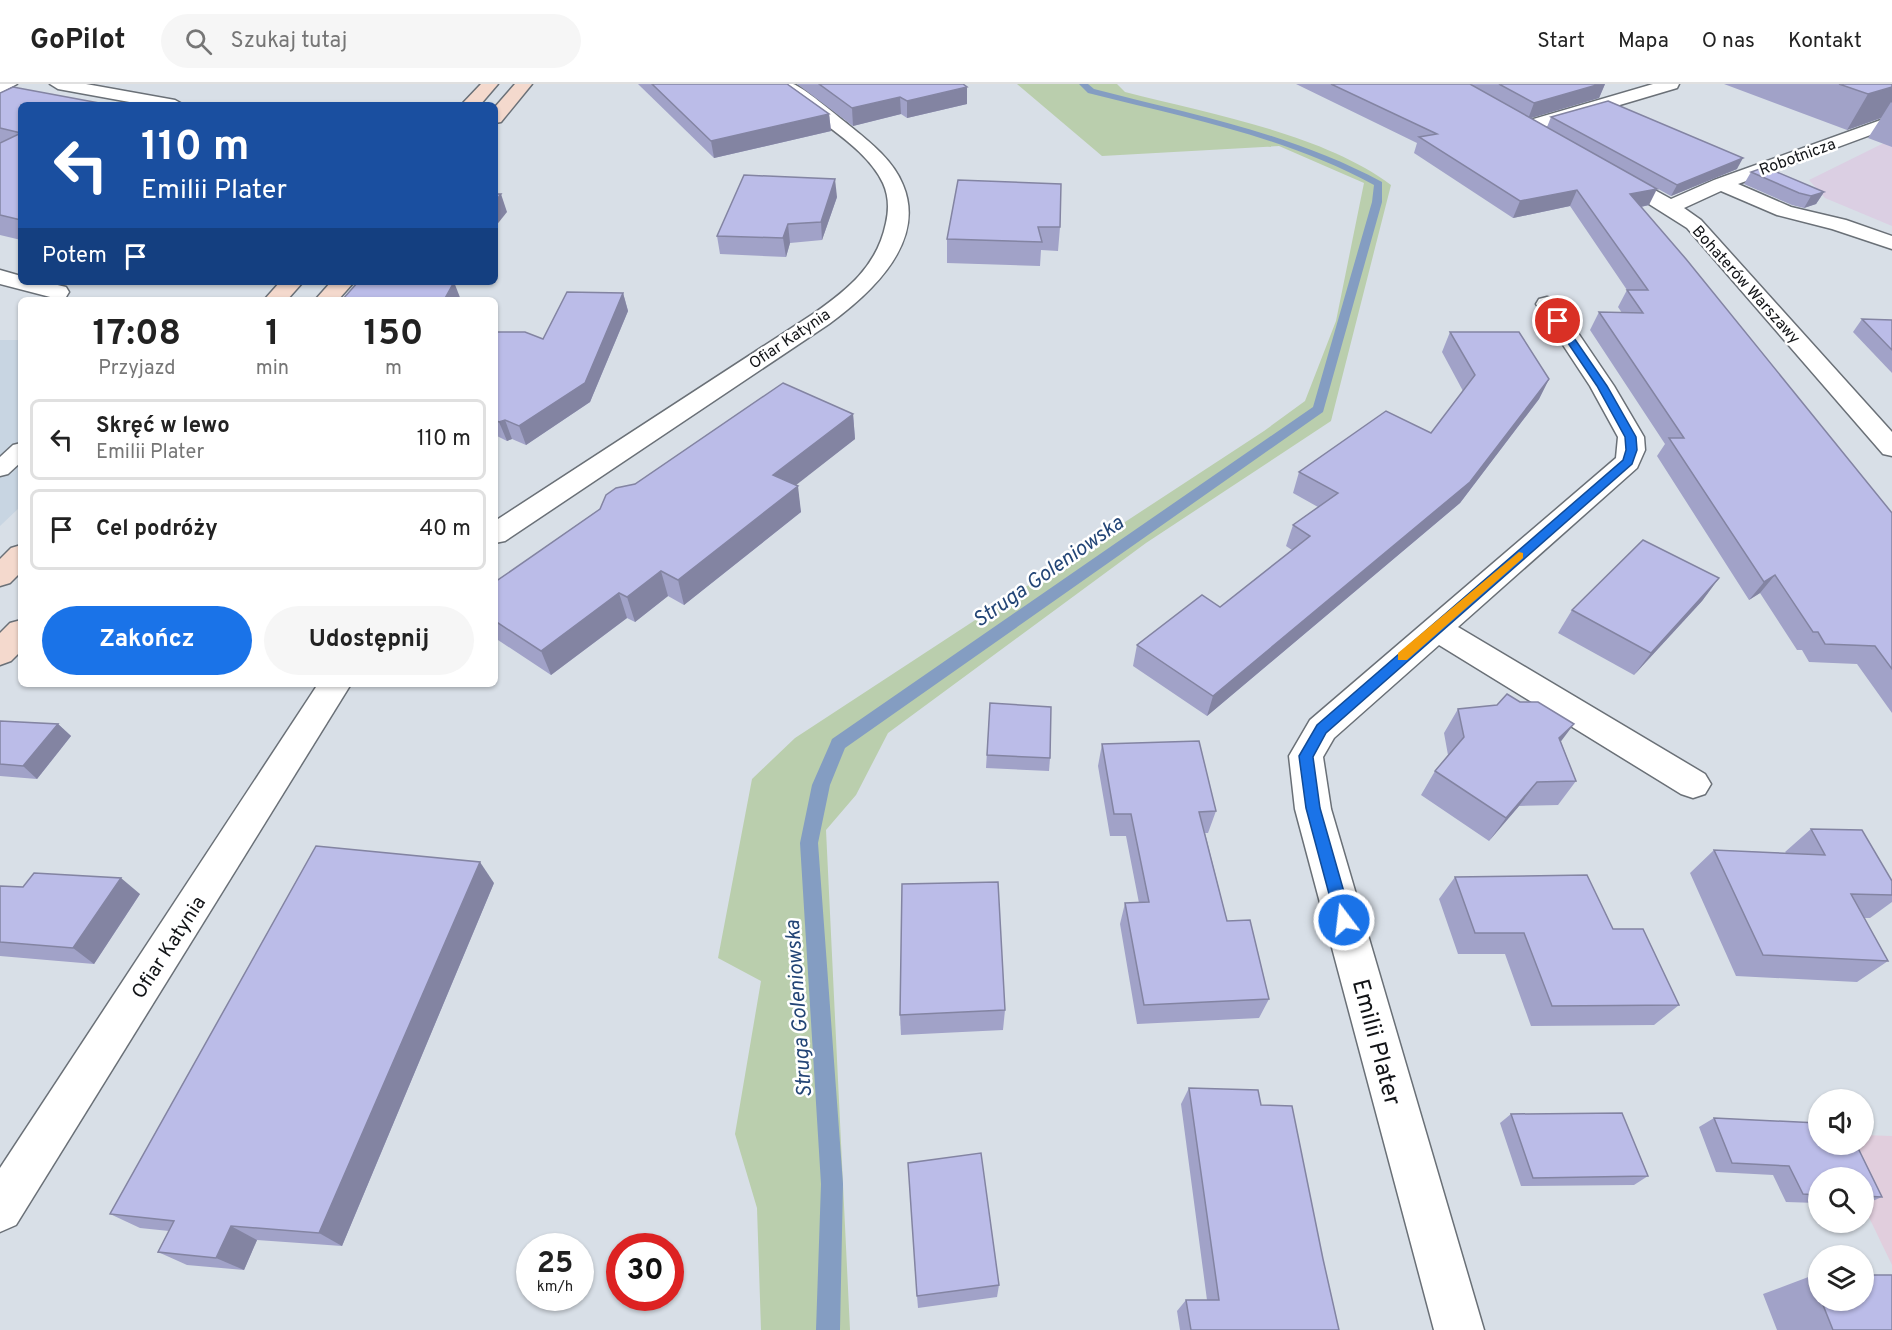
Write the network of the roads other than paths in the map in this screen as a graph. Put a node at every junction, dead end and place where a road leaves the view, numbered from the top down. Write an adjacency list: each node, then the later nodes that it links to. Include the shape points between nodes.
1 (9, 84): 7 (street)
2 (58, 84): 8 (street)
3 (490, 84): 9 (street)
4 (524, 84): 10 (street)
5 (783, 84): 31 (street, Ofiar Katynia, via 875,156 888,171 898,199 897,214 878,269 859,288 793,336)
6 (1671, 84): 13 (street)
7 (0, 88)
8 (158, 102)
9 (473, 102)
10 (498, 114)
11 (1507, 117): 13 (street)
12 (1892, 121): 16 (street, Robotnicza)
13 (1527, 127): 14 (street)
14 (1547, 139)
15 (1598, 167): 17 (street, Bohaterów Warszawy)
16 (1721, 184): 17 (street, Robotnicza); 18 (street, via 1784,212 1839,224)
17 (1670, 207): 28 (street, Bohaterów Warszawy, via 1694,224 1721,252)
18 (1892, 243)
19 (0, 277): 20 (street)
20 (18, 282)
21 (30, 285): 24 (street)
22 (289, 285): 25 (street)
23 (340, 285): 26 (street)
24 (57, 292)
25 (278, 297)
26 (329, 297)
27 (1546, 304): 34 (street, Emilii Plater, via 1602,386 1631,437 1628,462)
28 (1892, 448)
29 (18, 453): 30 (lane)
30 (0, 469)
31 (498, 532)
32 (18, 558): 33 (street)
33 (0, 576)
34 (1435, 628): 38 (street); 40 (street, Emilii Plater, via 1322,729 1306,756 1313,808)
35 (18, 634): 36 (street)
36 (0, 654)
37 (333, 687): 39 (street, Ofiar Katynia)
38 (1693, 784)
39 (0, 1209)
40 (1459, 1330)

